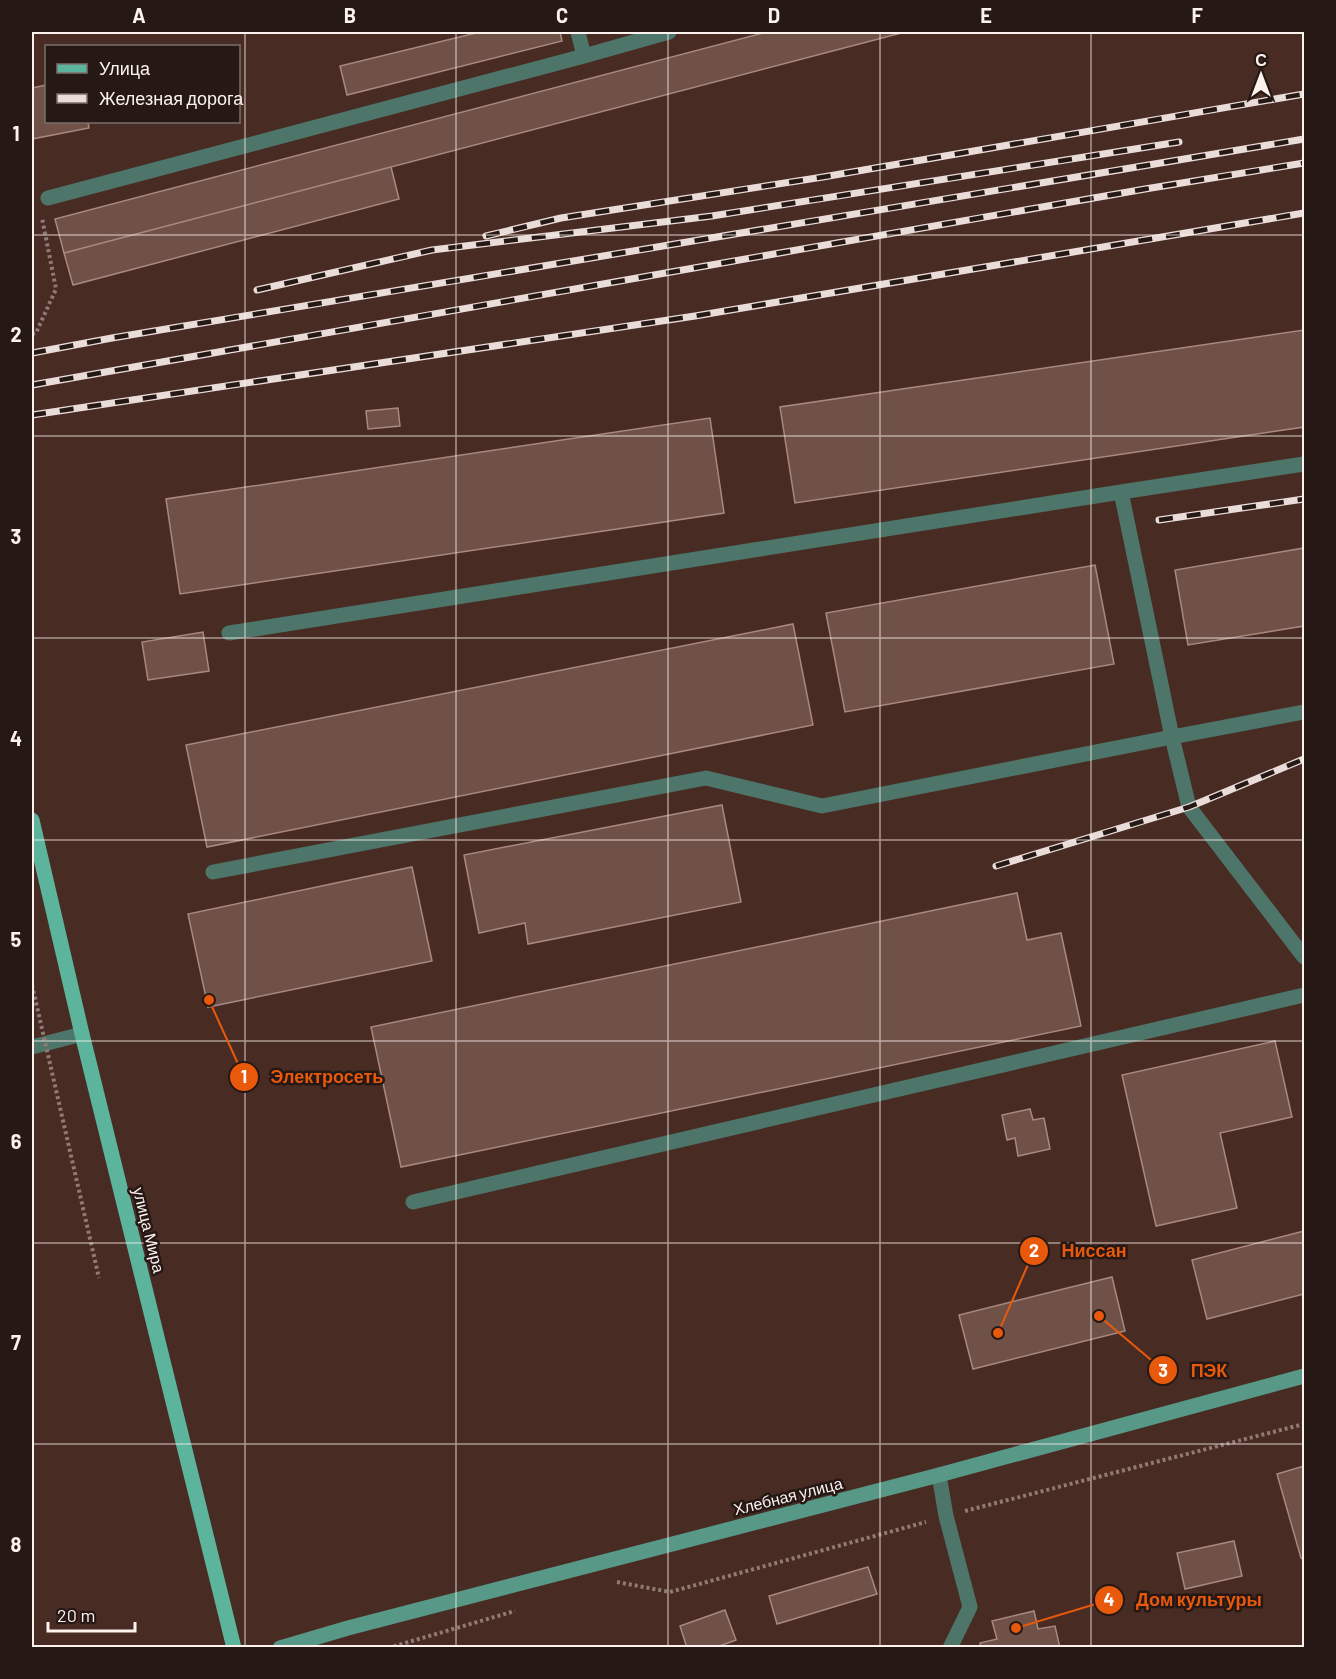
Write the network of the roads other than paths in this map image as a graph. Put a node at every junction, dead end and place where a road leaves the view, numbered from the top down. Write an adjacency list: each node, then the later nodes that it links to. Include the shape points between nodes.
1 (578, 32): 3 (street)
2 (669, 32): 3 (street)
3 (584, 56): 4 (street)
4 (48, 198)
5 (1305, 464): 6 (street)
6 (1121, 492): 7 (street); 9 (street)
7 (229, 633)
8 (1305, 712): 9 (street)
9 (1173, 737): 11 (street, via 822,806 706,778); 12 (street, via 1189,807)
10 (32, 820): 14 (main road, улица Мира)
11 (213, 872)
12 (1305, 957)
13 (1305, 995): 16 (street)
14 (82, 1034): 15 (street); 19 (main road, улица Мира)
15 (38, 1045)
16 (413, 1202)
17 (1305, 1377): 18 (street, Хлебная улица)
18 (939, 1476): 20 (street, Хлебная улица); 21 (street, via 970,1607)
19 (234, 1647)
20 (280, 1647)
21 (950, 1647)

